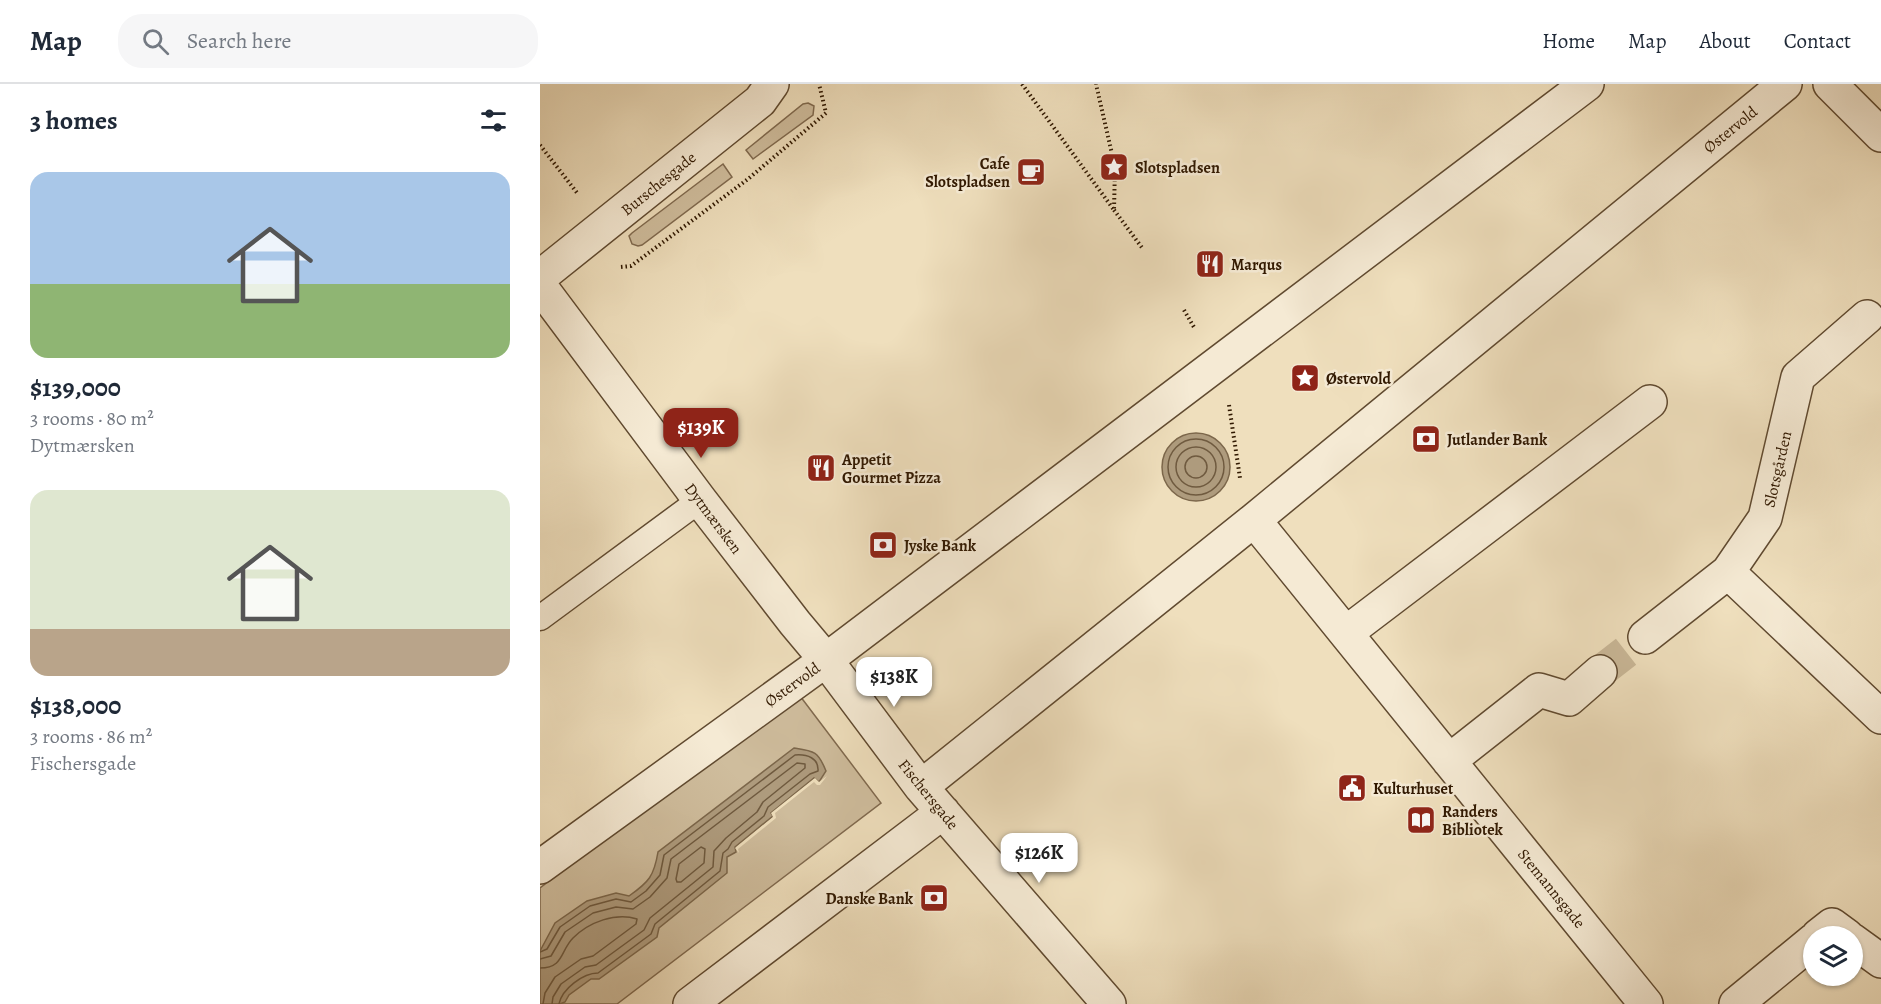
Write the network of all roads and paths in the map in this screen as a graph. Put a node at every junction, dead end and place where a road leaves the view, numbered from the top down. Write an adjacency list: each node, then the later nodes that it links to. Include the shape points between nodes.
1 (772, 84): 10 (street, Burschesgade, via 760,101)
2 (1022, 84): 8 (path)
3 (1096, 84): 8 (path, via 1115,167)
4 (1587, 84): 13 (street, Østervold)
5 (1785, 84): 16 (street, Østervold)
6 (1830, 84): 7 (street)
7 (1881, 135)
8 (1114, 210): 9 (path)
9 (1143, 249)
10 (540, 277)
11 (540, 286): 15 (street, Dytmærsken)
12 (1867, 317): 17 (street, Slotsgården, via 1798,377 1765,518)
13 (1217, 363): 16 (path, via 1224,373 1245,508); 21 (street, Østervold)
14 (1650, 402): 19 (street)
15 (700, 500): 18 (lane); 21 (street, Dytmærsken)
16 (1254, 520): 19 (street, Stemannsgade); 25 (street, Østervold)
17 (1728, 572): 20 (street, Slotsgården); 23 (street)
18 (540, 618)
19 (1346, 633): 24 (street, Stemannsgade)
20 (1645, 637)
21 (826, 660): 25 (street, Fischersgade); 27 (street, Østervold)
22 (1600, 672): 24 (street, via 1569,699 1539,690)
23 (1881, 717)
24 (1449, 761): 31 (street, Stemannsgade)
25 (921, 788): 26 (street, Fischersgade)
26 (943, 812): 29 (street); 30 (street, Fischersgade)
27 (540, 867)
28 (1803, 949): 32 (street)
29 (690, 1004)
30 (1109, 1004)
31 (1646, 1004)
32 (1736, 1004)

